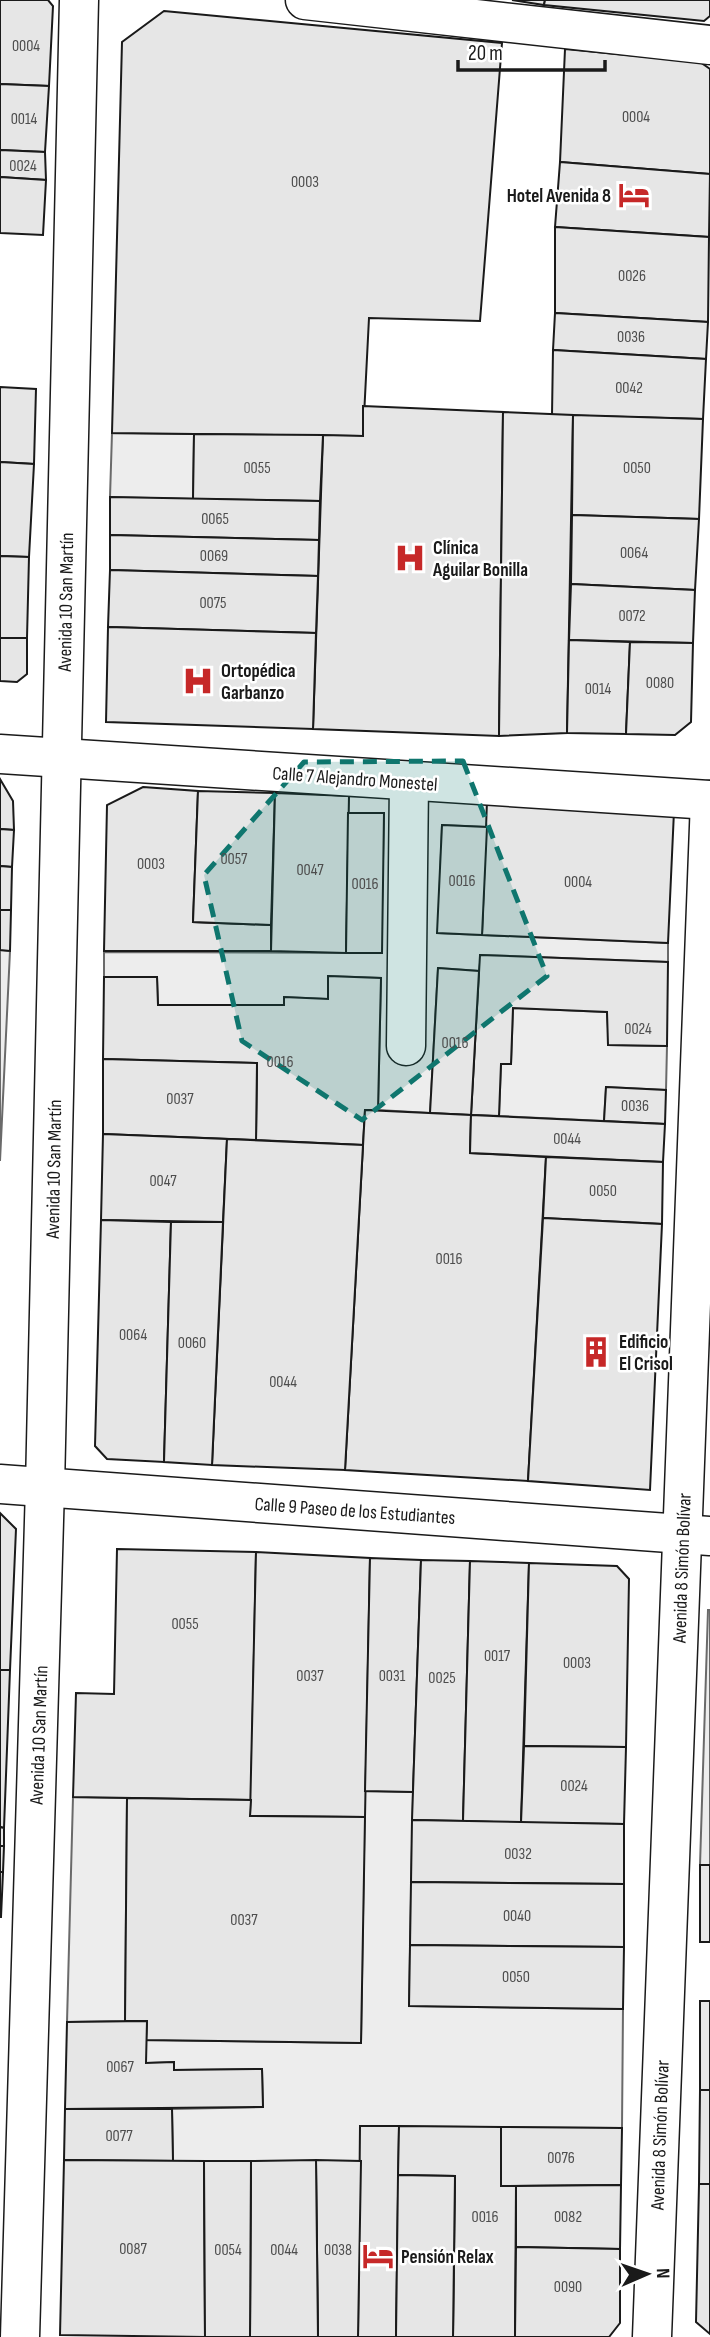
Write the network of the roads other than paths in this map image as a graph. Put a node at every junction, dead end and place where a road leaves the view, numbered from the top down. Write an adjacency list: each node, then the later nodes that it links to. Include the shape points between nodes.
1 (79, 0): 5 (street, Avenida 10 San Martín)
2 (304, 0): 3 (street)
3 (710, 45)
4 (0, 754): 5 (street, Calle 7 Alejandro Monestel)
5 (62, 760): 6 (street, Calle 7 Alejandro Monestel); 10 (street, Avenida 10 San Martín)
6 (409, 782): 7 (street, Calle 7 Alejandro Monestel); 8 (street)
7 (710, 800): 11 (street, Avenida 8 Simón Bolívar)
8 (406, 1046)
9 (0, 1484): 10 (street, Calle 9 Paseo de los Estudiantes)
10 (46, 1486): 11 (street, Calle 9 Paseo de los Estudiantes); 12 (street, Avenida 10 San Martín)
11 (696, 1535): 13 (street, Avenida 8 Simón Bolívar)
12 (20, 2337)
13 (652, 2337)

